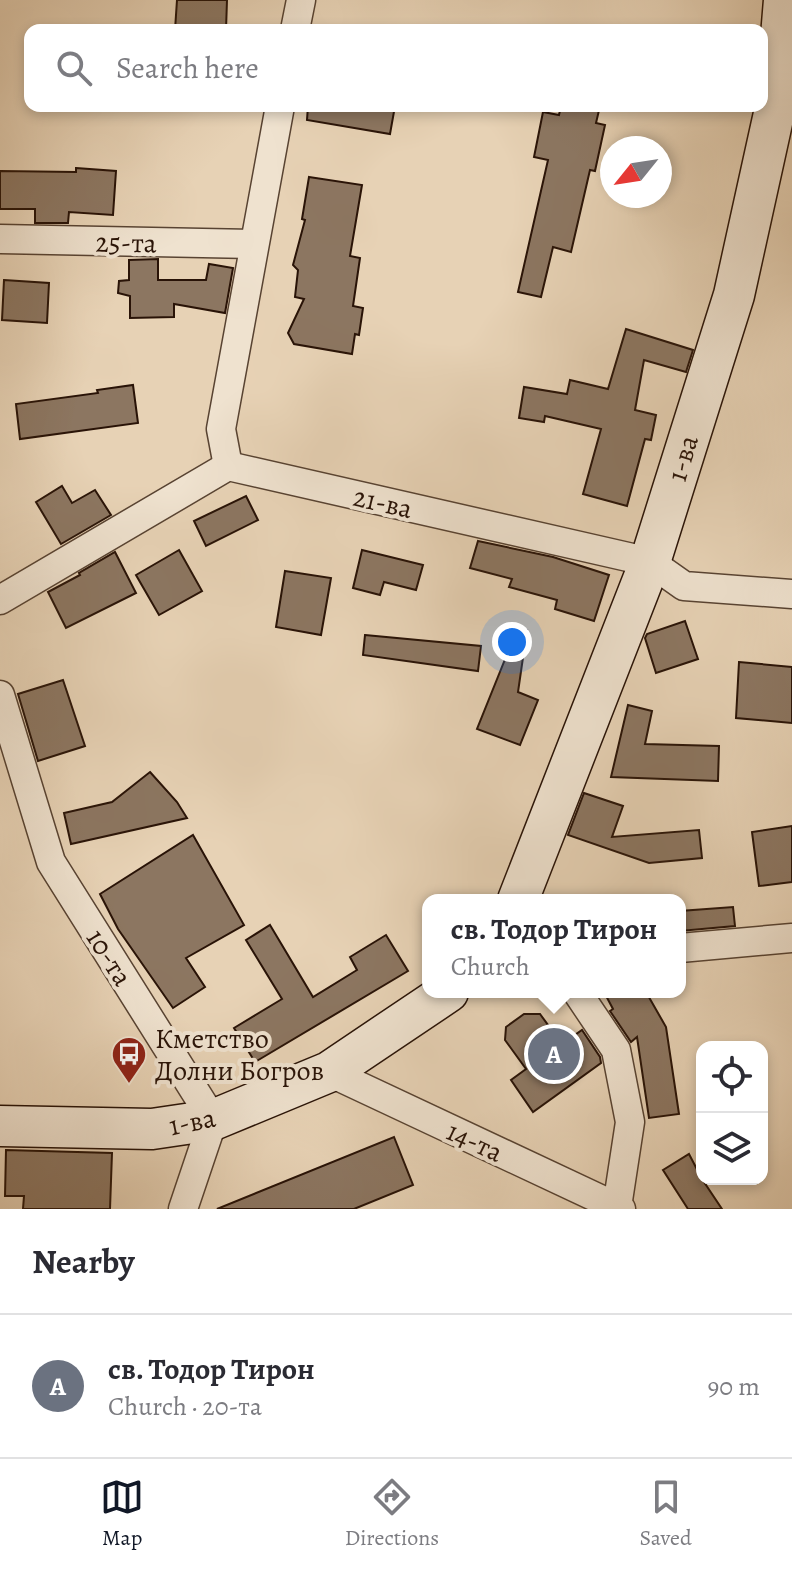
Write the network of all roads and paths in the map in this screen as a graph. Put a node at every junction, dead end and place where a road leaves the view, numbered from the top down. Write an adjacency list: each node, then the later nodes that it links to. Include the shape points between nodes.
1 (301, 0): 3 (street)
2 (784, 0): 8 (street, 1-ва, via 775,109 734,295)
3 (296, 24)
4 (279, 112): 6 (street)
5 (0, 239): 6 (street, 25-та)
6 (253, 244): 7 (street, via 221,429)
7 (228, 466): 8 (street, 21-ва); 10 (street)
8 (650, 562): 9 (street, 21-ва, via 684,586); 12 (street, 1-ва)
9 (792, 594)
10 (0, 600)
11 (0, 695): 18 (street, 10-та, via 51,862)
12 (520, 894)
13 (792, 938): 14 (street)
14 (686, 947)
15 (439, 998): 17 (street, 1-ва)
16 (581, 998): 20 (street, via 616,1050 630,1122)
17 (329, 1072): 18 (street, 1-ва); 20 (street, 14-та)
18 (213, 1120): 19 (street, 1-ва, via 152,1129); 21 (street)
19 (0, 1126)
20 (619, 1208)
21 (183, 1209)

